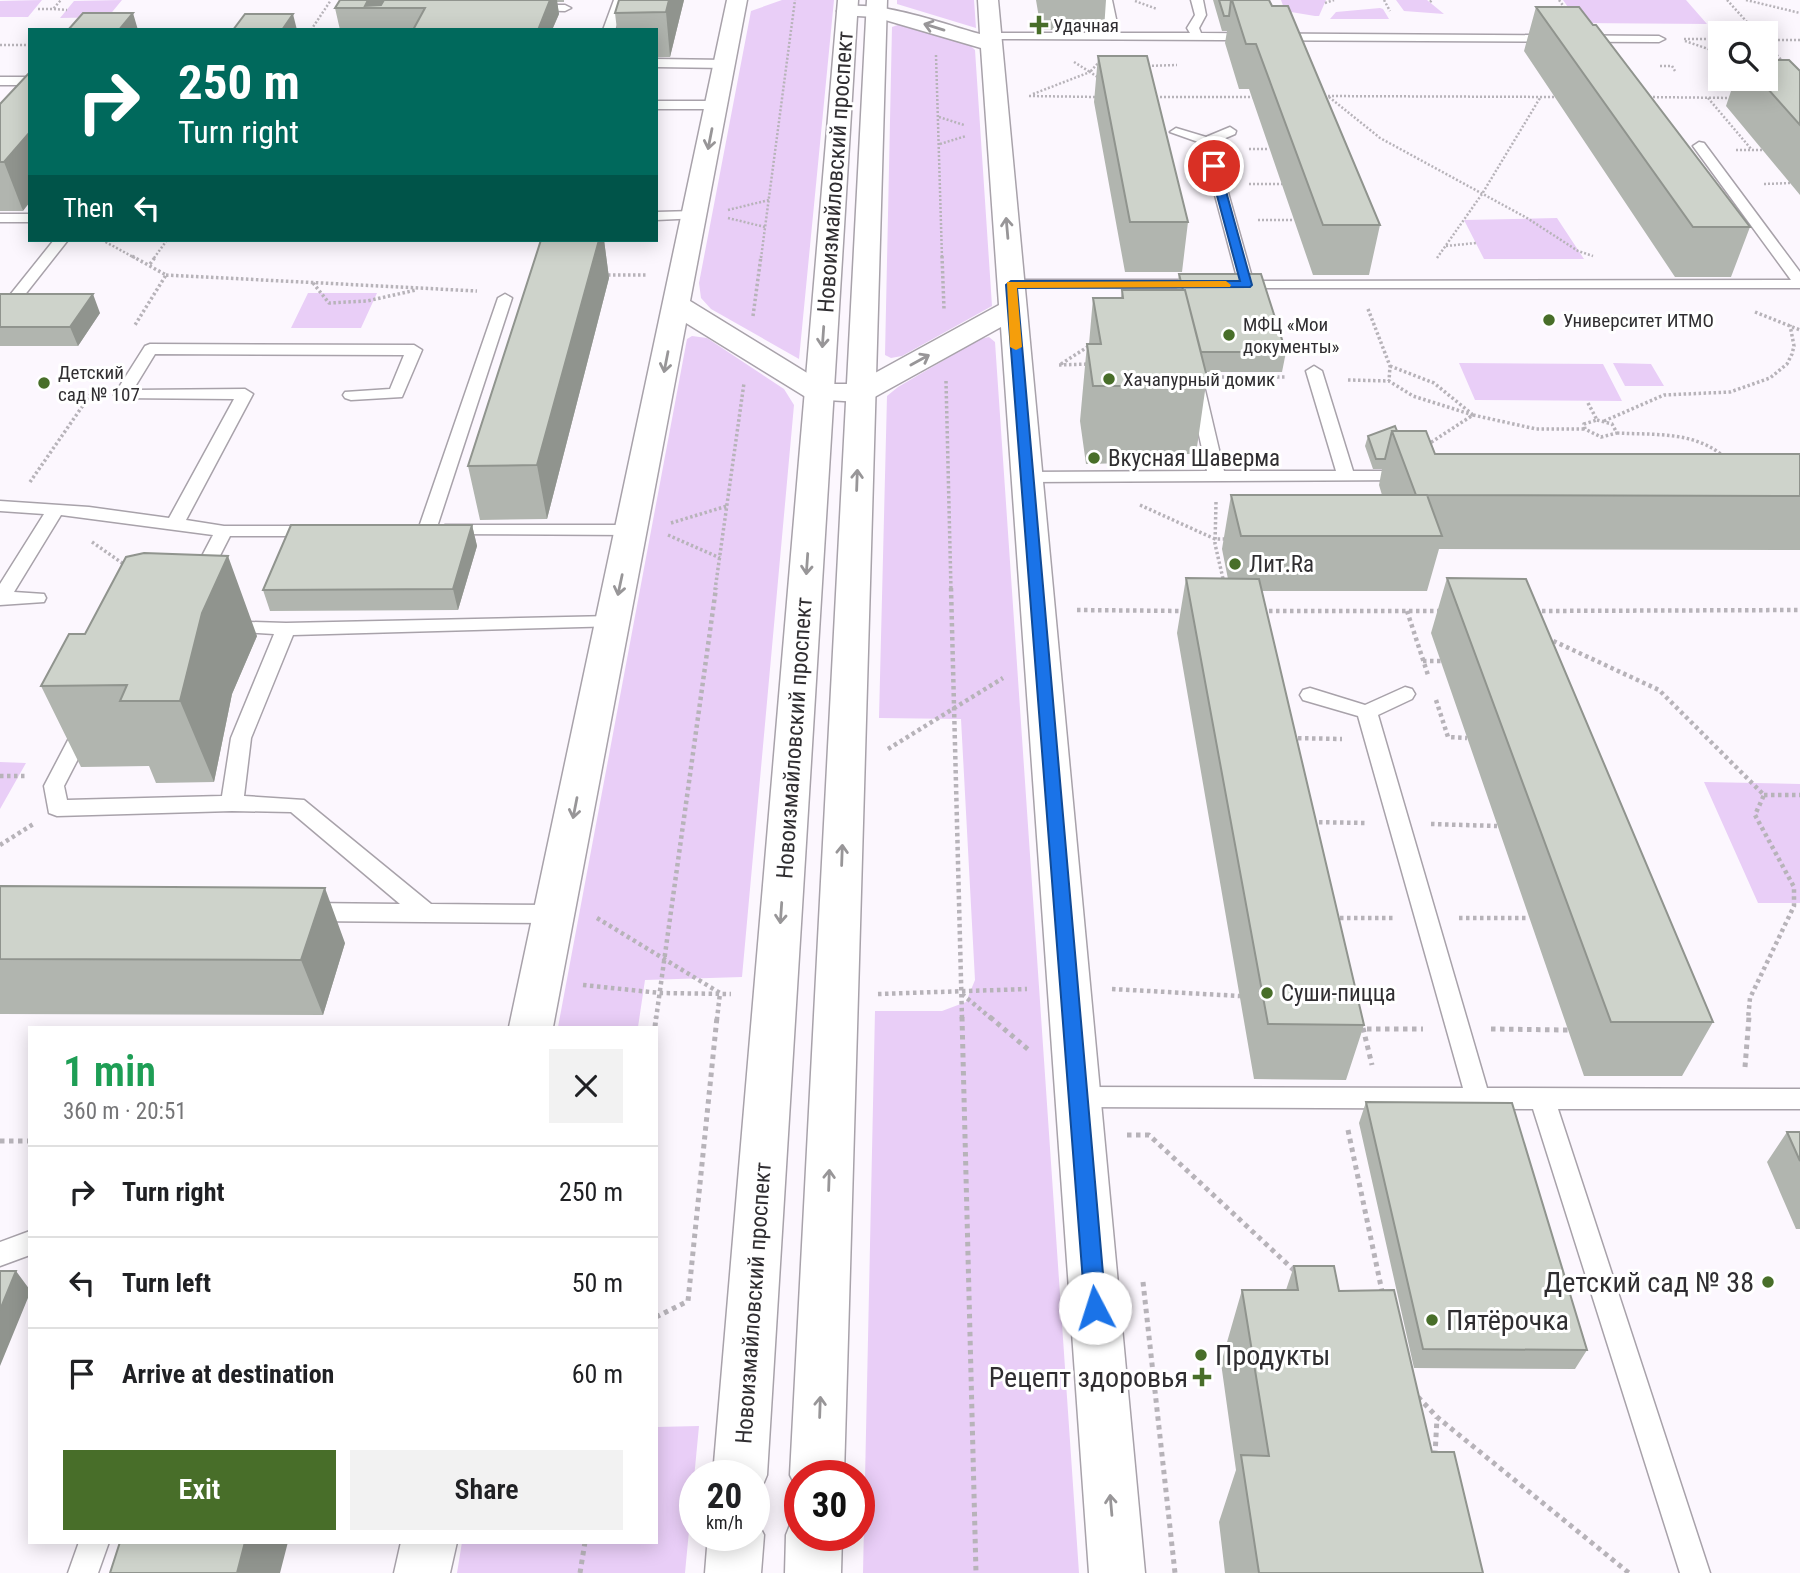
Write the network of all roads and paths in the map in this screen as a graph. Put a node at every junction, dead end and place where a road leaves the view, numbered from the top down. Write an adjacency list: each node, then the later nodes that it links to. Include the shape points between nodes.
1 (61, 0): 19 (path)
2 (331, 0): 25 (path)
3 (620, 0): 26 (lane)
4 (796, 0): 75 (path)
5 (1106, 0): 27 (lane)
6 (1197, 0): 28 (lane, via 1201,12 1193,28)
7 (1334, 0): 14 (path)
8 (1384, 0): 21 (path, via 1390,11)
9 (1727, 0): 23 (path)
10 (1746, 0): 22 (path)
11 (1432, 1): 12 (path)
12 (1439, 1)
13 (743, 3): 39 (street)
14 (1325, 3)
15 (862, 5): 24 (street, one-way to 15); 117 (street, Новоизмайловский проспект, one-way to 117); 118 (street, Новоизмайловский проспект)
16 (512, 8): 17 (lane)
17 (565, 8)
18 (38, 9): 19 (path)
19 (53, 9): 20 (path)
20 (66, 10)
21 (1385, 13)
22 (1800, 13)
23 (1746, 21)
24 (990, 27): 27 (lane); 98 (street, one-way to 24)
25 (312, 28)
26 (610, 28)
27 (1114, 37): 28 (lane)
28 (1197, 37): 29 (lane)
29 (1659, 39)
30 (1708, 39): 36 (path, via 1675,39)
31 (1800, 40): 32 (path)
32 (1778, 41)
33 (28, 45): 35 (path)
34 (936, 45): 102 (path)
35 (0, 46)
36 (1708, 49)
37 (1778, 55): 41 (path)
38 (658, 64): 39 (lane)
39 (726, 64): 66 (street)
40 (1184, 65): 44 (path)
41 (1786, 65)
42 (1096, 66): 43 (path)
43 (1109, 66)
44 (1133, 66)
45 (1672, 66): 46 (path)
46 (1675, 71)
47 (1100, 79): 52 (path, via 1090,72)
48 (0, 81): 49 (lane)
49 (23, 81): 64 (lane)
50 (1739, 91): 62 (path)
51 (1018, 96): 52 (path)
52 (1029, 96): 56 (path)
53 (1265, 96): 57 (path)
54 (1315, 96): 55 (path)
55 (1328, 96): 58 (path); 74 (path, via 1380,138)
56 (1105, 97)
57 (1147, 97)
58 (1541, 97): 59 (path); 74 (path)
59 (1565, 97)
60 (1639, 97): 61 (path)
61 (1707, 97): 62 (path); 67 (path)
62 (1728, 98): 63 (path)
63 (1735, 98)
64 (0, 99)
65 (658, 105): 66 (lane)
66 (717, 105): 76 (street, one-way to 76)
67 (1724, 117): 68 (path); 73 (path)
68 (1735, 117)
69 (1230, 131): 71 (lane)
70 (1176, 132): 71 (lane)
71 (1207, 141): 92 (lane)
72 (1699, 145): 91 (lane)
73 (1752, 150)
74 (1482, 194): 85 (path); 95 (path, via 1578,251)
75 (769, 200): 76 (path); 80 (path)
76 (714, 214): 77 (lane); 80 (path); 101 (street)
77 (658, 216)
78 (0, 218): 79 (lane)
79 (28, 218)
80 (765, 227): 103 (path)
81 (59, 242): 100 (lane)
82 (106, 242): 86 (path)
83 (166, 242): 86 (path)
84 (1476, 243): 85 (path)
85 (1445, 247): 94 (path)
86 (150, 264): 87 (path)
87 (166, 275): 90 (path); 105 (path)
88 (594, 275): 89 (path)
89 (648, 275)
90 (313, 282): 96 (path); 96 (path, via 329,303 367,301)
91 (1800, 283): 95 (lane)
92 (1247, 285): 93 (lane); 98 (lane)
93 (1359, 285): 94 (lane); 109 (path)
94 (1419, 285): 95 (lane)
95 (1670, 286)
96 (423, 289): 97 (path)
97 (479, 291)
98 (1012, 297): 118 (street, one-way to 98); 131 (street)
99 (505, 298): 140 (lane, via 420,530)
100 (11, 303)
101 (677, 305): 117 (street); 140 (street, one-way to 140)
102 (944, 308)
103 (752, 323)
104 (1790, 326): 123 (path, via 1792,354 1770,378 1730,392 1664,395)
105 (130, 332)
106 (1097, 340): 107 (path)
107 (1059, 365): 108 (path); 110 (path)
108 (1100, 365)
109 (1390, 366): 115 (path); 121 (path, via 1445,388)
110 (1048, 370)
111 (1314, 372): 127 (lane)
112 (946, 375): 167 (path)
113 (744, 377): 136 (path)
114 (101, 379): 135 (path)
115 (1389, 381)
116 (1197, 390): 132 (lane)
117 (819, 393): 118 (street); 216 (street, Новоизмайловский проспект, one-way to 216)
118 (861, 393): 217 (street, Новоизмайловский проспект, one-way to 118)
119 (351, 395): 138 (lane, via 396,394 414,350 150,349 122,395 245,394)
120 (1588, 403): 122 (path)
121 (1473, 415): 124 (path, via 1536,429); 128 (path)
122 (1597, 420): 123 (path); 124 (path, via 1584,424)
123 (1604, 421): 125 (path)
124 (1585, 429): 125 (path, via 1606,438)
125 (1617, 433): 126 (path, via 1701,440 1719,449)
126 (1726, 459)
127 (1346, 475): 128 (lane); 129 (lane)
128 (1392, 475): 130 (lane)
129 (1298, 476): 132 (lane); 133 (lane)
130 (1424, 476)
131 (1027, 477): 132 (lane); 200 (street)
132 (1217, 477): 144 (path)
133 (1306, 498)
134 (1133, 502): 144 (path)
135 (7, 506): 137 (lane)
136 (727, 506): 139 (path); 146 (path)
137 (52, 514): 138 (lane); 148 (path, via 131,569); 149 (lane)
138 (175, 524): 141 (lane)
139 (666, 525)
140 (632, 530): 156 (street, one-way to 156)
141 (224, 531): 142 (lane); 148 (lane)
142 (332, 531)
143 (665, 533): 146 (path)
144 (1215, 539): 145 (path); 147 (path)
145 (1239, 539)
146 (720, 558): 185 (path)
147 (1225, 584)
148 (191, 595)
149 (0, 598): 150 (lane)
150 (37, 598)
151 (1072, 610): 153 (path)
152 (1800, 610): 155 (path)
153 (1184, 611)
154 (1448, 611): 157 (path, via 1259,611)
155 (1530, 611)
156 (612, 622): 159 (lane); 183 (street, one-way to 183)
157 (1261, 622)
158 (202, 624): 159 (lane)
159 (286, 629): 178 (lane, via 241,738)
160 (1539, 634): 176 (path, via 1659,690)
161 (1423, 661): 162 (path)
162 (1441, 661)
163 (1012, 672): 167 (path)
164 (1405, 694): 168 (lane)
165 (1310, 695): 168 (lane)
166 (96, 706): 179 (lane, via 54,786)
167 (954, 710): 175 (path); 192 (path)
168 (1367, 712): 174 (lane)
169 (1286, 726): 172 (path)
170 (1280, 737): 172 (path)
171 (1448, 737): 173 (path)
172 (1289, 738): 174 (path)
173 (1467, 738)
174 (1374, 739): 202 (lane)
175 (883, 751)
176 (1763, 795): 177 (path); 204 (path, via 1755,815 1794,887 1794,905 1750,998)
177 (1800, 795)
178 (232, 803): 179 (lane); 182 (lane, via 296,805)
179 (57, 808): 180 (path)
180 (0, 845)
181 (290, 912): 182 (lane)
182 (426, 913): 183 (lane)
183 (554, 914): 197 (street)
184 (591, 915): 185 (path)
185 (665, 958): 190 (path); 191 (path)
186 (882, 980): 194 (path)
187 (581, 984): 190 (path)
188 (1032, 989): 192 (path)
189 (1111, 989): 196 (path)
190 (660, 993): 191 (path); 198 (path)
191 (720, 993): 195 (path); 213 (path, via 688,1301)
192 (961, 993): 194 (path); 199 (path); 229 (path)
193 (870, 994): 194 (path)
194 (882, 994)
195 (740, 995)
196 (1240, 996)
197 (531, 1026)
198 (655, 1026)
199 (1041, 1060)
200 (1078, 1097): 201 (lane); 230 (street, one-way to 200)
201 (1341, 1098): 202 (lane); 212 (path)
202 (1478, 1098): 203 (lane)
203 (1542, 1098): 204 (lane); 232 (lane)
204 (1743, 1098): 205 (lane)
205 (1800, 1099)
206 (1127, 1135): 211 (path, via 1149,1135)
207 (0, 1141): 208 (path)
208 (28, 1141)
209 (28, 1243): 210 (lane)
210 (0, 1254)
211 (1306, 1281)
212 (1384, 1298)
213 (658, 1316)
214 (1410, 1388): 215 (path)
215 (1437, 1417): 218 (path); 231 (path)
216 (741, 1460)
217 (818, 1460)
218 (1435, 1464)
219 (93, 1544): 224 (lane)
220 (429, 1544): 225 (street)
221 (585, 1544): 226 (path)
222 (735, 1551): 227 (street)
223 (814, 1551): 228 (street)
224 (83, 1573)
225 (422, 1573)
226 (580, 1573)
227 (733, 1573)
228 (813, 1573)
229 (976, 1573)
230 (1117, 1573)
231 (1629, 1573)
232 (1695, 1573)

